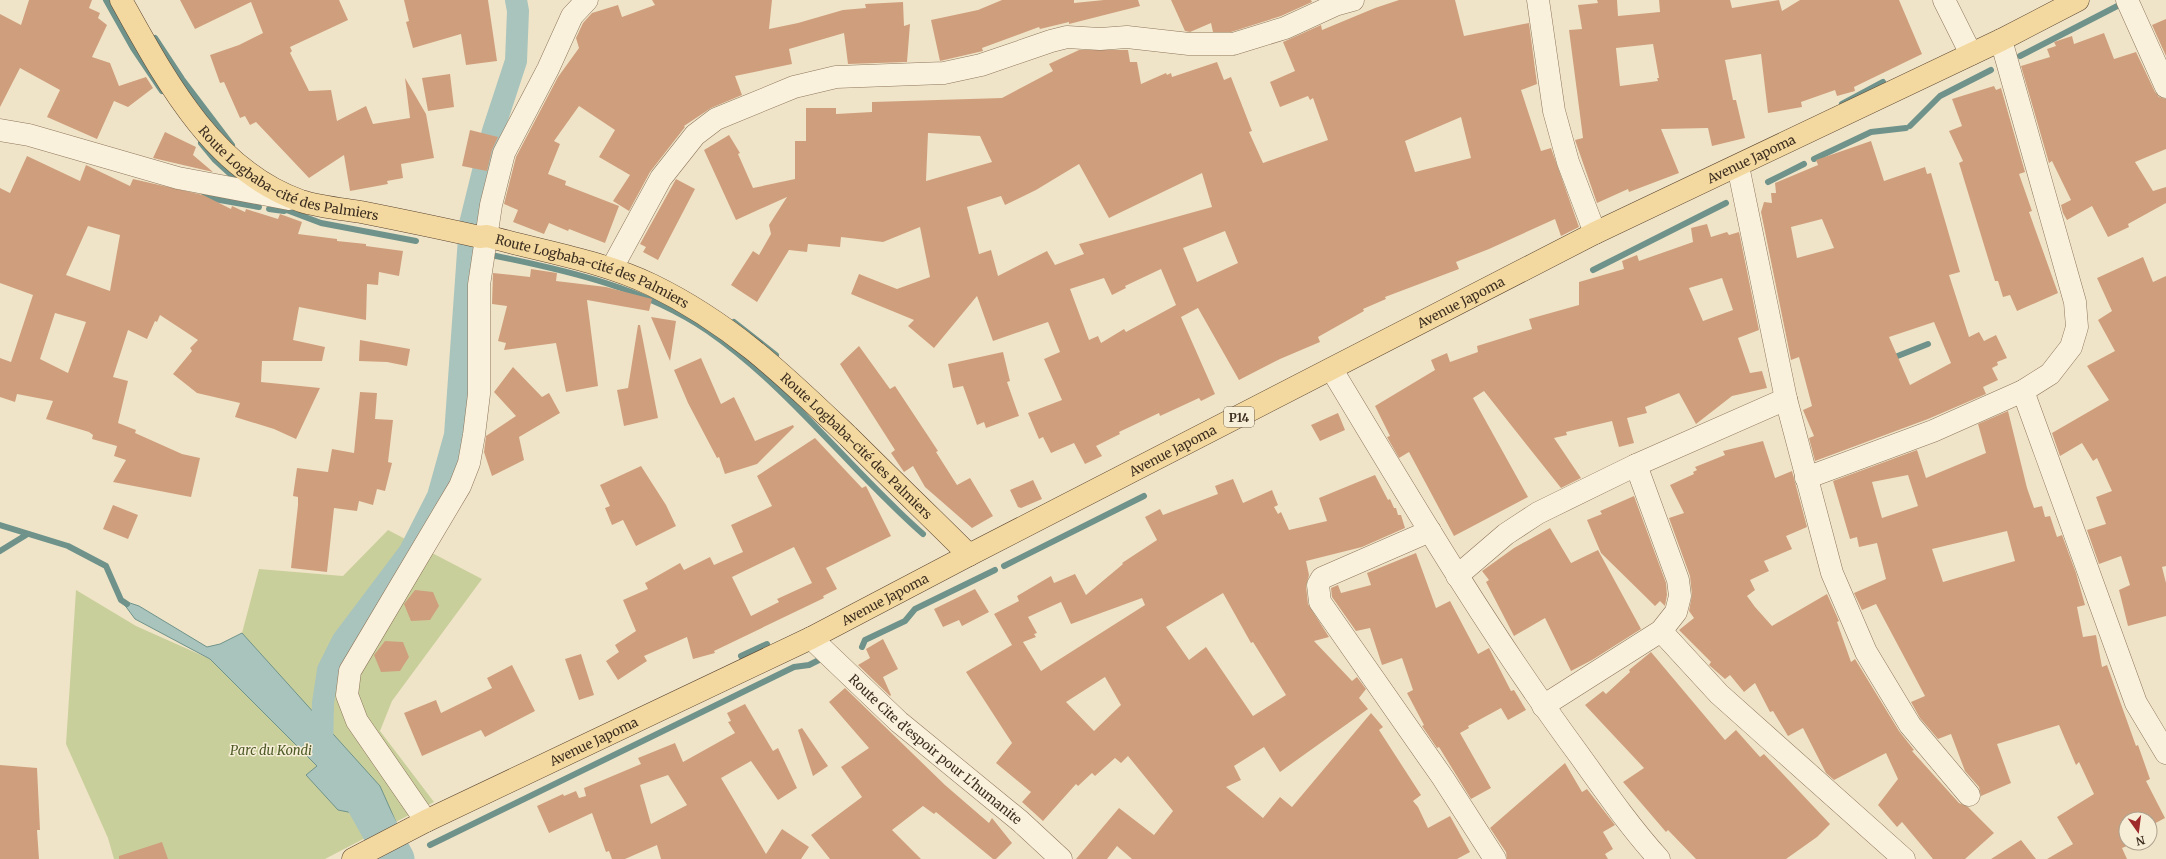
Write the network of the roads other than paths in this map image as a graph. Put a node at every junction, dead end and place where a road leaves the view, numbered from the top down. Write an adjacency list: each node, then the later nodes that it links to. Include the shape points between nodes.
1 (121, 0): 13 (main road, Route Logbaba-cité des Palmiers, via 162,74 190,113 223,150 248,171)
2 (587, 0): 15 (street, via 572,16 548,69 504,153)
3 (1353, 0): 16 (street, via 1335,5 1285,28 1233,44 1189,44 1127,37 1067,37 981,65 944,73 836,77 794,87 716,119 695,135 661,178)
4 (1538, 0): 14 (street, via 1554,111 1568,162)
5 (1944, 0): 9 (street)
6 (2078, 0): 8 (main road, Avenue Japoma / P14)
7 (2127, 0): 10 (street)
8 (2001, 40): 9 (main road, Avenue Japoma / P14); 18 (street, via 2075,302 2077,327 2071,347 2050,374)
9 (1971, 54): 12 (main road, Avenue Japoma / P14)
10 (2166, 87)
11 (0, 130): 13 (street, via 29,135 178,178)
12 (1738, 166): 14 (main road, Avenue Japoma / P14); 19 (street)
13 (302, 201): 15 (main road, Route Logbaba-cité des Palmiers)
14 (1596, 233): 17 (main road, Avenue Japoma / P14)
15 (483, 237): 16 (main road, Route Logbaba-cité des Palmiers); 30 (street, via 479,285 479,394 469,463 460,486 350,671 347,695 357,721)
16 (612, 268): 23 (main road, Route Logbaba-cité des Palmiers, via 698,309 781,371)
17 (1332, 370): 22 (street); 23 (main road, Avenue Japoma / P14)
18 (2023, 391): 21 (street, via 1933,431); 28 (street, via 2136,703)
19 (1786, 399): 20 (street); 21 (street)
20 (1636, 465): 24 (street, via 1521,523); 25 (street, via 1678,580 1680,596 1676,612)
21 (1806, 478): 29 (street, via 1832,573 1866,652 1910,725)
22 (1430, 532): 24 (street); 33 (street, via 1322,578 1318,585 1320,602 1443,778)
23 (969, 555): 26 (main road, Avenue Japoma / P14)
24 (1457, 576): 27 (street)
25 (1661, 631): 27 (street); 35 (street, via 1719,694)
26 (811, 638): 30 (main road, Avenue Japoma / P14); 32 (street, Route Cite d'espoir pour L'humanite, via 900,722 1020,821)
27 (1543, 706): 34 (street, via 1638,836)
28 (2166, 752)
29 (1969, 795)
30 (426, 821): 31 (main road, Avenue Japoma / P14)
31 (358, 857)
32 (1061, 859)
33 (1495, 859)
34 (1659, 859)
35 (1904, 859)

